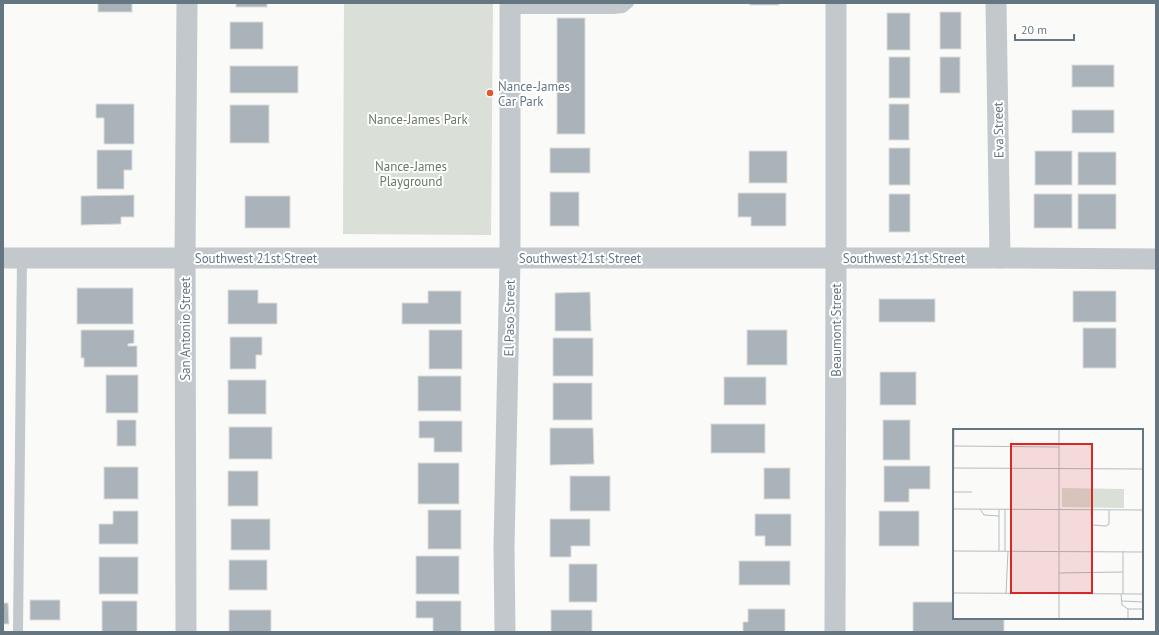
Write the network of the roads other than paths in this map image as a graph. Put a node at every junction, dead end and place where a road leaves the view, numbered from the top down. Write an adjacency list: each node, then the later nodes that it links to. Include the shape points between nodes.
1 (187, 3): 7 (street, San Antonio Street)
2 (629, 3): 5 (lane, via 623,8 613,9)
3 (836, 3): 9 (street, Beaumont Street)
4 (996, 3): 10 (street, Eva Street)
5 (510, 6): 8 (street, El Paso Street)
6 (12, 258): 7 (street, Southwest 21st Street); 12 (lane)
7 (185, 258): 8 (street, Southwest 21st Street); 13 (street, San Antonio Street)
8 (510, 258): 9 (street, Southwest 21st Street); 14 (street, El Paso Street, via 504,547)
9 (836, 258): 10 (street, Southwest 21st Street); 15 (street, Beaumont Street)
10 (1000, 258): 11 (street, Southwest 21st Street)
11 (1156, 259)
12 (18, 632)
13 (186, 632)
14 (505, 632)
15 (835, 632)

